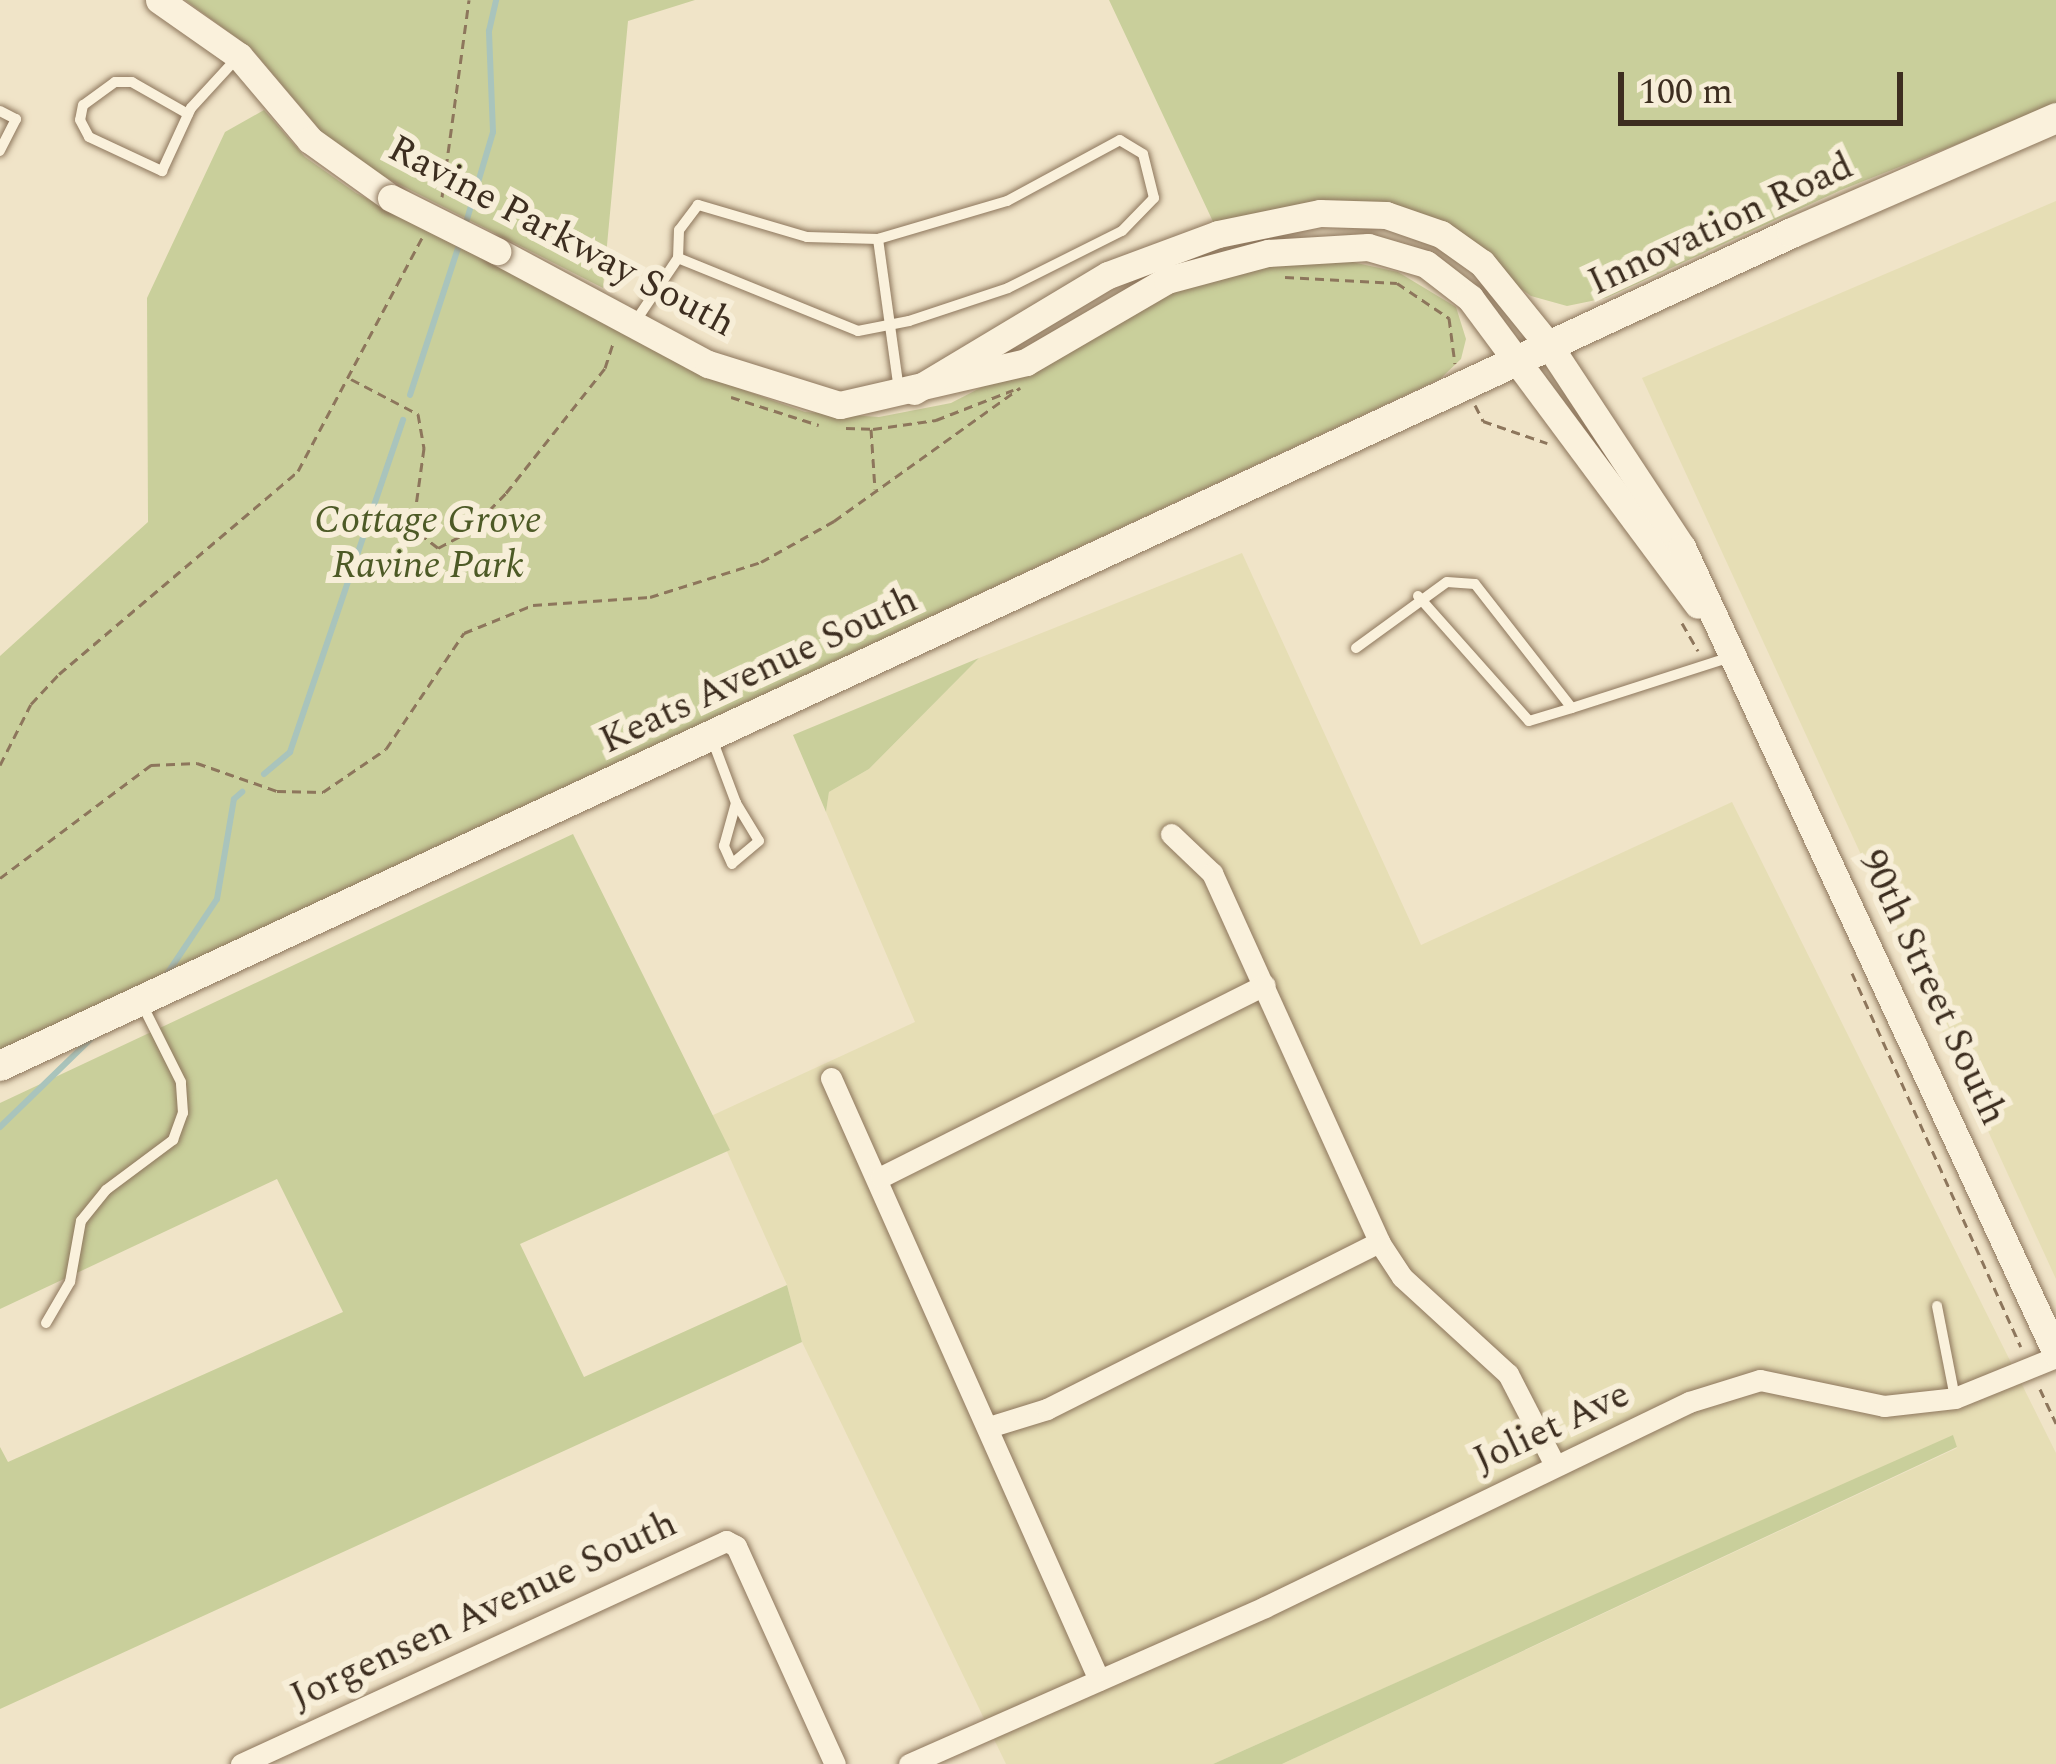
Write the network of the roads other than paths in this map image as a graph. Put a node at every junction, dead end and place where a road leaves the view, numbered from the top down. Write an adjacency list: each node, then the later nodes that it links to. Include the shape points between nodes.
1 (160, 0): 2 (street, Ravine Parkway South)
2 (239, 56): 4 (lane); 10 (street, Ravine Parkway South, bridge, via 310,140 391,198 497,251)
3 (0, 111): 6 (lane, via 16,119)
4 (188, 114): 4 (lane, via 167,163 153,173 89,136 80,120 83,105 116,82 132,82)
5 (2056, 118): 11 (main road, Innovation Road)
6 (0, 151)
7 (878, 239): 8 (lane, via 807,237 698,205 679,230); 9 (lane); 9 (lane, via 1007,201 1120,140 1143,154 1154,198 1122,231 1009,288)
8 (678, 258): 9 (lane, via 858,331); 10 (lane)
9 (891, 324): 13 (lane)
10 (634, 336): 13 (street, Ravine Parkway South, via 840,405)
11 (1550, 347): 12 (main road, Keats Avenue South); 13 (street, Ravine Parkway South, via 1482,263 1441,234 1386,215 1320,213 1218,235 1108,275); 16 (street, 90th Street South, via 1682,547)
12 (1518, 362): 13 (street, Ravine Parkway South, via 1470,298 1426,263 1368,247 1316,247 1167,280 1026,362); 16 (street, 90th Street South); 18 (main road, Keats Avenue South)
13 (907, 393)
14 (1418, 596): 15 (lane); 17 (lane, via 1529,721); 17 (lane, via 1447,583 1475,584)
15 (1357, 648)
16 (1737, 656): 17 (lane); 29 (street, 90th Street South)
17 (1572, 708)
18 (711, 736): 19 (lane); 22 (main road, Keats Avenue South)
19 (736, 803): 19 (lane, via 759,841 732,864 724,846)
20 (1171, 834): 21 (street, via 1212,873)
21 (1265, 985): 25 (street); 26 (street)
22 (140, 1001): 23 (main road, Keats Avenue South); 28 (lane, via 181,1082 183,1113 172,1140 106,1190 81,1221 70,1282)
23 (0, 1066)
24 (831, 1078): 25 (street)
25 (881, 1177): 31 (street)
26 (1379, 1242): 31 (street, via 1047,1409); 32 (street, via 1402,1277 1508,1374)
27 (1937, 1306): 30 (lane)
28 (46, 1323)
29 (2056, 1355): 30 (street, Joliet Ave)
30 (1955, 1398): 32 (street, Joliet Ave, via 1884,1406 1760,1380 1689,1402)
31 (992, 1426): 33 (street)
32 (1555, 1465): 33 (street, Joliet Ave)
33 (1100, 1680): 36 (street, Joliet Ave)
34 (242, 1764): 35 (street, Jorgensen Avenue South, via 726,1540 736,1546)
35 (835, 1764)
36 (909, 1764)

